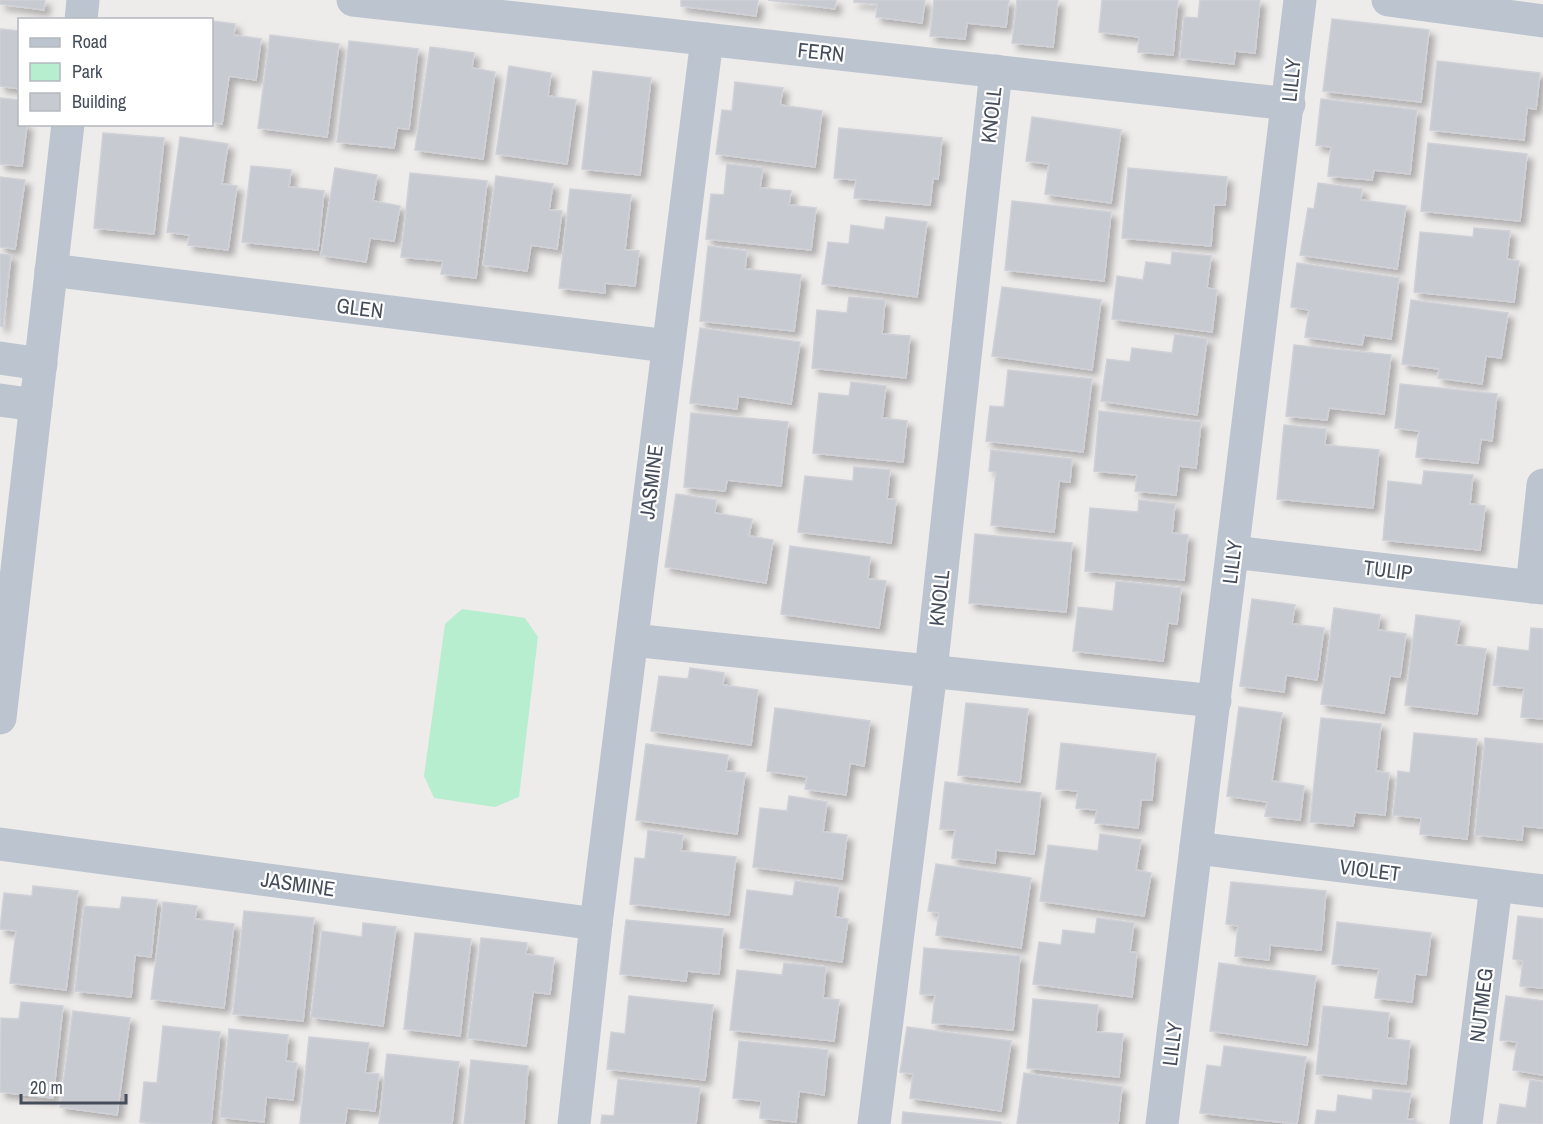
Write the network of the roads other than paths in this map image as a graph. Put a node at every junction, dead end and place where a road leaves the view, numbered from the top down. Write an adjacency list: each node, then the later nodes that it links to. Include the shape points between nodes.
1 (83, 0): 5 (street)
2 (353, 0): 7 (street, FERN)
3 (1300, 0): 9 (street, LILLY)
4 (1388, 0): 6 (street)
5 (81, 18)
6 (1543, 21)
7 (706, 39): 8 (street, FERN); 12 (street, JASMINE)
8 (996, 71): 9 (street, FERN); 21 (street, KNOLL)
9 (1289, 104): 18 (street, LILLY)
10 (69, 126): 11 (street)
11 (51, 270): 12 (street, GLEN); 14 (street)
12 (668, 346): 20 (street, JASMINE)
13 (0, 358): 14 (street)
14 (40, 364): 16 (street)
15 (0, 400): 16 (street)
16 (36, 405): 23 (street)
17 (1543, 485): 19 (street)
18 (1233, 552): 19 (street, TULIP); 22 (street, LILLY)
19 (1537, 587)
20 (632, 640): 21 (street); 28 (street, JASMINE)
21 (931, 671): 22 (street); 30 (street, KNOLL)
22 (1215, 701): 25 (street, LILLY)
23 (0, 718)
24 (0, 844): 28 (street, JASMINE)
25 (1196, 848): 26 (street, VIOLET); 31 (street, LILLY)
26 (1496, 886): 27 (street, VIOLET); 32 (street, NUTMEG)
27 (1543, 891)
28 (596, 924): 29 (street, JASMINE)
29 (574, 1124)
30 (874, 1124)
31 (1162, 1124)
32 (1466, 1124)

